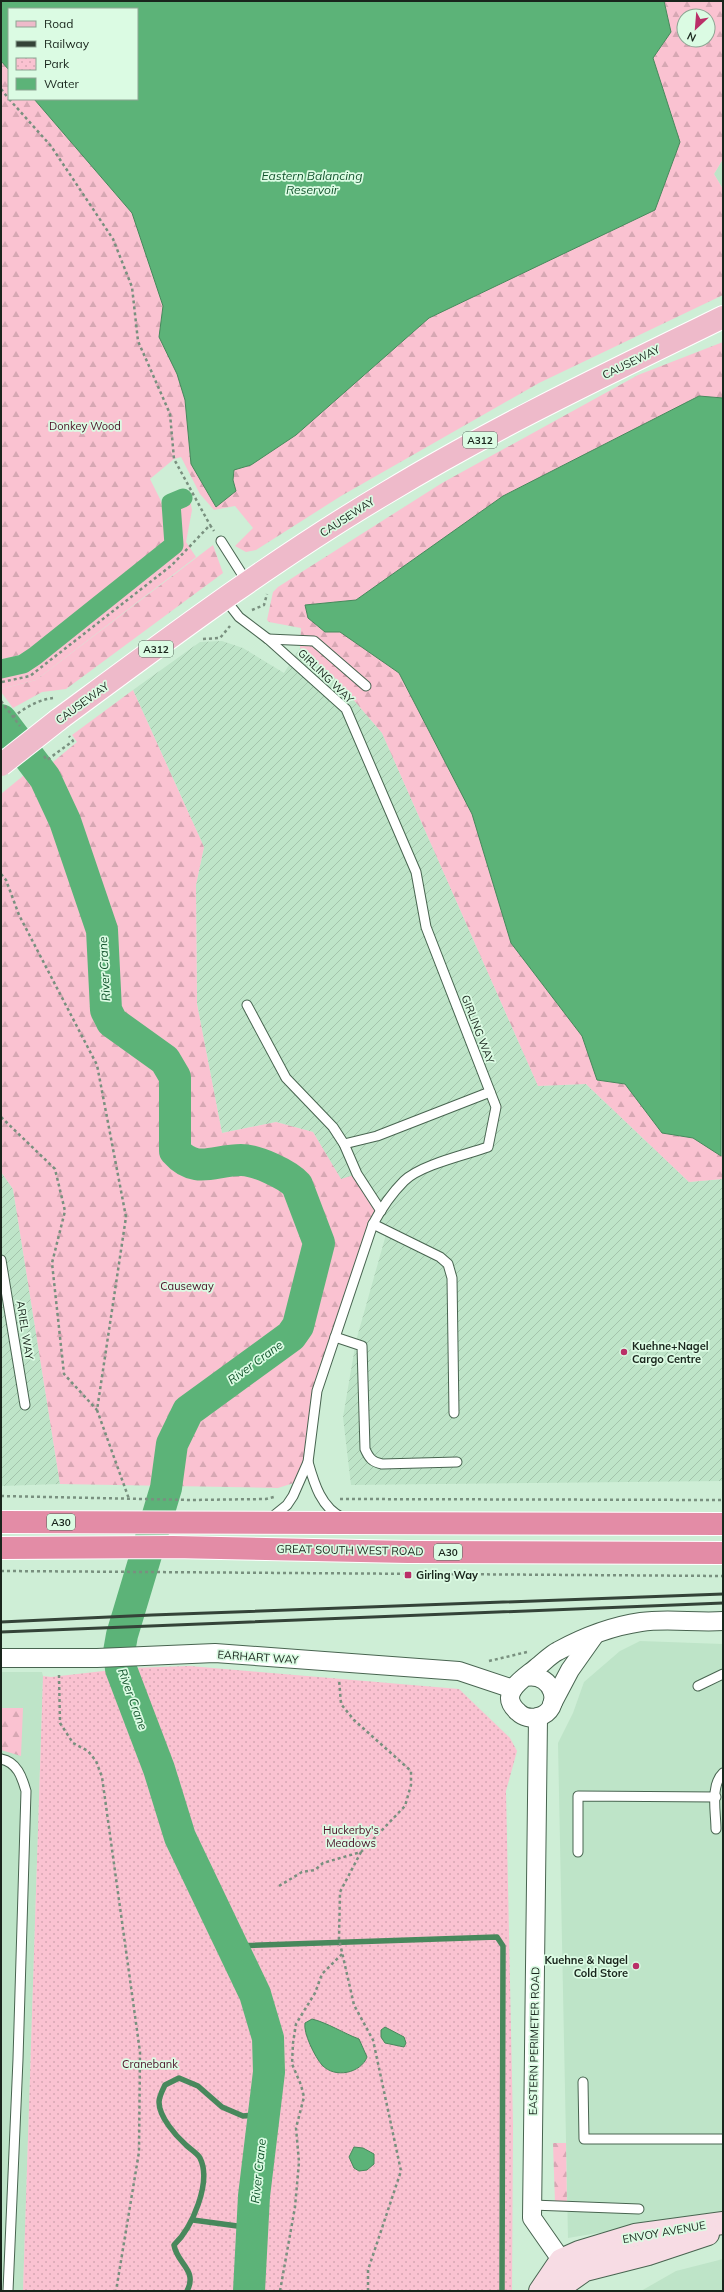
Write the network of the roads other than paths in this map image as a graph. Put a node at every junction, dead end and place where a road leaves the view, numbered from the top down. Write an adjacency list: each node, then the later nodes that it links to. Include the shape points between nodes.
1 (723, 317): 3 (main road, CAUSEWAY / A312, via 538,408 386,493)
2 (221, 541): 3 (lane)
3 (247, 582): 4 (main road, CAUSEWAY / A312)
4 (225, 598): 5 (lane, GIRLING WAY, via 239,617); 7 (main road, CAUSEWAY / A312, bridge, via 62,707)
5 (268, 639): 6 (lane, via 314,641); 9 (lane, GIRLING WAY, via 346,709 416,872 426,927)
6 (366, 686)
7 (1, 765)
8 (247, 1005): 10 (lane, via 286,1078 333,1127)
9 (490, 1092): 10 (lane, via 376,1136); 11 (lane, GIRLING WAY, via 496,1107 488,1147 430,1166 405,1180)
10 (344, 1144): 11 (lane, via 357,1174)
11 (381, 1211): 12 (lane, GIRLING WAY)
12 (373, 1224): 14 (lane, GIRLING WAY); 16 (lane, via 440,1257 448,1264 452,1278)
13 (1, 1260): 15 (lane, ARIEL WAY)
14 (335, 1337): 17 (lane, GIRLING WAY, via 317,1391); 18 (lane, via 362,1346 365,1449 369,1457 374,1462 382,1464)
15 (25, 1405)
16 (454, 1413)
17 (308, 1462): 20 (lane, GIRLING WAY, via 287,1505 270,1518); 21 (lane, GIRLING WAY, via 322,1500 332,1512)
18 (457, 1462)
19 (1, 1522): 20 (highway, A30)
20 (258, 1522): 21 (highway, A30)
21 (361, 1523): 22 (highway, A30)
22 (723, 1524)
23 (1, 1548): 24 (highway, GREAT SOUTH WEST ROAD / A30, via 173,1547 408,1552)
24 (723, 1553)
25 (723, 1621): 26 (street, via 641,1622)
26 (595, 1636): 29 (street, via 557,1652); 32 (street, via 570,1670)
27 (1, 1658): 31 (street, EARHART WAY, via 97,1658 215,1653 459,1671)
28 (723, 1674): 30 (lane)
29 (526, 1677): 31 (street); 32 (street, via 539,1677 550,1684 553,1691)
30 (698, 1686)
31 (513, 1689): 33 (street, via 512,1702 519,1713 525,1717)
32 (552, 1704): 33 (street)
33 (538, 1717): 41 (street, EASTERN PERIMETER ROAD)
34 (1, 1759): 47 (lane, via 15,1767 26,1792)
35 (723, 1773): 36 (lane, via 718,1778)
36 (716, 1797): 37 (lane); 38 (lane, via 578,1796)
37 (716, 1829)
38 (578, 1852)
39 (583, 2082): 40 (lane, via 584,2139)
40 (723, 2139)
41 (532, 2205): 42 (lane); 45 (street, EASTERN PERIMETER ROAD, via 532,2218)
42 (639, 2209)
43 (723, 2223): 45 (street, ENVOY AVENUE, via 635,2235)
44 (723, 2229): 46 (street, ENVOY AVENUE, via 648,2254 584,2270)
45 (561, 2260): 46 (street, EASTERN PERIMETER ROAD); 48 (street)
46 (567, 2284)
47 (8, 2291)
48 (540, 2291)

